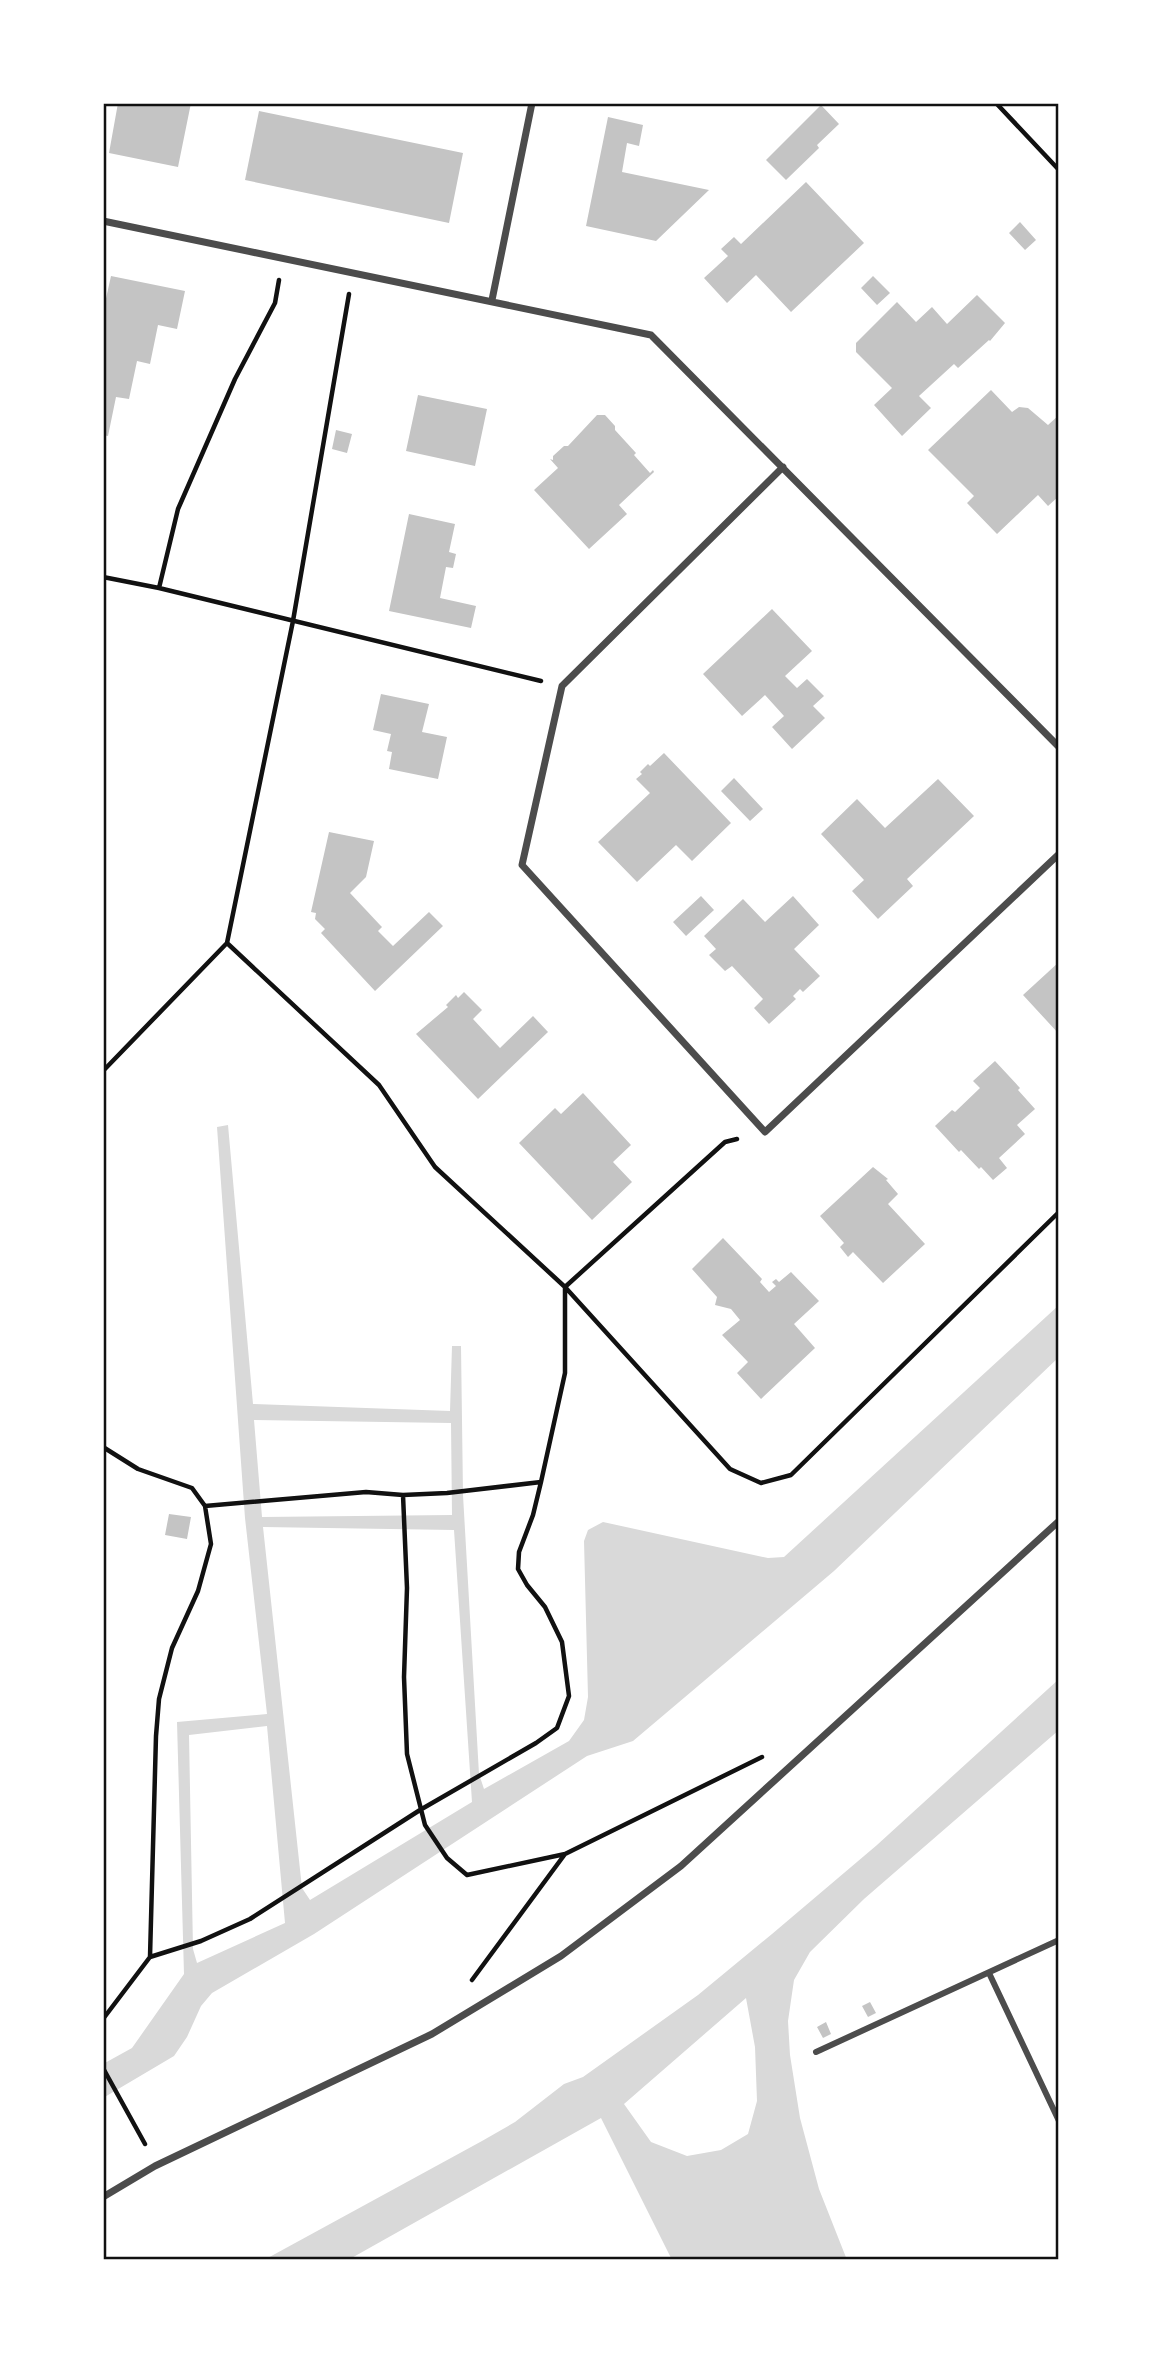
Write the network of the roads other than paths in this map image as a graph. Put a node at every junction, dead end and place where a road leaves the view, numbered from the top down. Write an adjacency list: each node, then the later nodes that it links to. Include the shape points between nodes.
1 (532, 103): 3 (street)
2 (103, 221): 3 (street)
3 (492, 300): 4 (street, via 651,335)
4 (783, 467): 5 (street); 6 (street, via 562,686 522,865 765,1132)
5 (1059, 747)
6 (1059, 853)
7 (1059, 1521): 12 (street, via 681,1866 561,1956 432,2034 155,2166)
8 (1059, 1940): 9 (street)
9 (989, 1973): 10 (street); 11 (street)
10 (816, 2052)
11 (1059, 2121)
12 (103, 2197)

